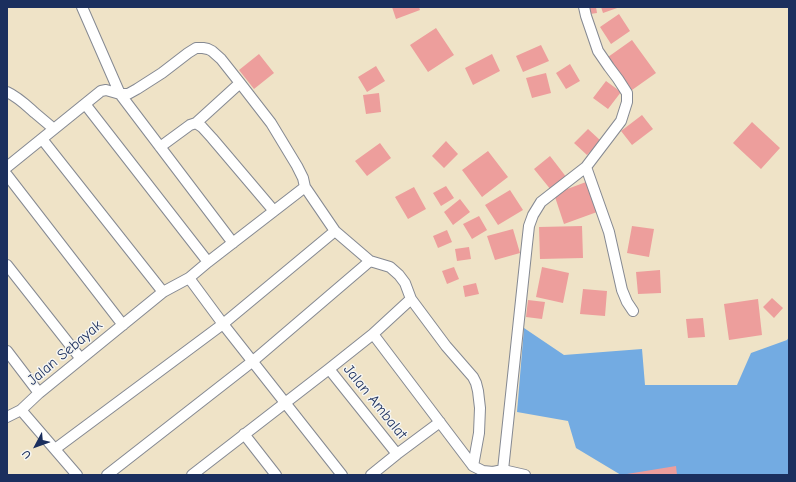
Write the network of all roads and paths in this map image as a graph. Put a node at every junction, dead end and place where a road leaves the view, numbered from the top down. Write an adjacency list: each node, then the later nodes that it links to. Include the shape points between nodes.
1 (82, 7): 5 (street)
2 (584, 7): 12 (street, via 598,51 627,93 621,121)
3 (240, 83): 5 (street, via 212,52 196,48 137,89 128,94); 7 (street); 14 (street, via 271,123 303,178)
4 (7, 92): 8 (street, via 23,102)
5 (120, 94): 6 (street, via 102,91); 10 (street)
6 (85, 104): 8 (street); 19 (street)
7 (196, 123): 10 (street); 15 (street, via 212,138)
8 (54, 129): 9 (street)
9 (42, 139): 11 (street); 22 (street)
10 (160, 147): 17 (street)
11 (7, 167)
12 (586, 168): 24 (street, via 609,232 622,290); 41 (street, via 542,202 529,226)
13 (7, 175): 26 (street)
14 (305, 188): 15 (street, Jalan Sebayak); 16 (street)
15 (274, 211): 17 (street, Jalan Sebayak)
16 (335, 231): 18 (street); 25 (street)
17 (233, 243): 19 (street, Jalan Sebayak)
18 (370, 261): 23 (street, via 399,274); 30 (street)
19 (208, 262): 21 (street, Jalan Sebayak)
20 (7, 265): 29 (street)
21 (189, 278): 22 (street, Jalan Sebayak); 25 (street)
22 (163, 292): 26 (street, Jalan Sebayak)
23 (411, 299): 27 (street); 40 (street, via 476,383 480,419)
24 (633, 311)
25 (223, 324): 30 (street); 38 (street)
26 (123, 325): 29 (street, Jalan Sebayak)
27 (373, 334): 31 (street); 36 (street)
28 (7, 351): 32 (street)
29 (81, 359): 32 (street, Jalan Sebayak)
30 (253, 361): 33 (street); 44 (street)
31 (329, 369): 33 (street); 39 (street, Jalan Ambalat)
32 (39, 393): 34 (street, Jalan Sebayak)
33 (285, 402): 37 (street); 47 (street)
34 (21, 410): 35 (street, Jalan Sebayak); 38 (street)
35 (7, 417)
36 (440, 422): 39 (street); 40 (street)
37 (244, 434): 42 (street); 46 (street)
38 (56, 450): 43 (street)
39 (397, 454): 48 (street)
40 (473, 466): 41 (street, via 483,471)
41 (503, 470): 49 (street)
42 (203, 472): 45 (street)
43 (77, 475)
44 (107, 475)
45 (192, 475)
46 (276, 475)
47 (342, 475)
48 (371, 475)
49 (525, 475)

